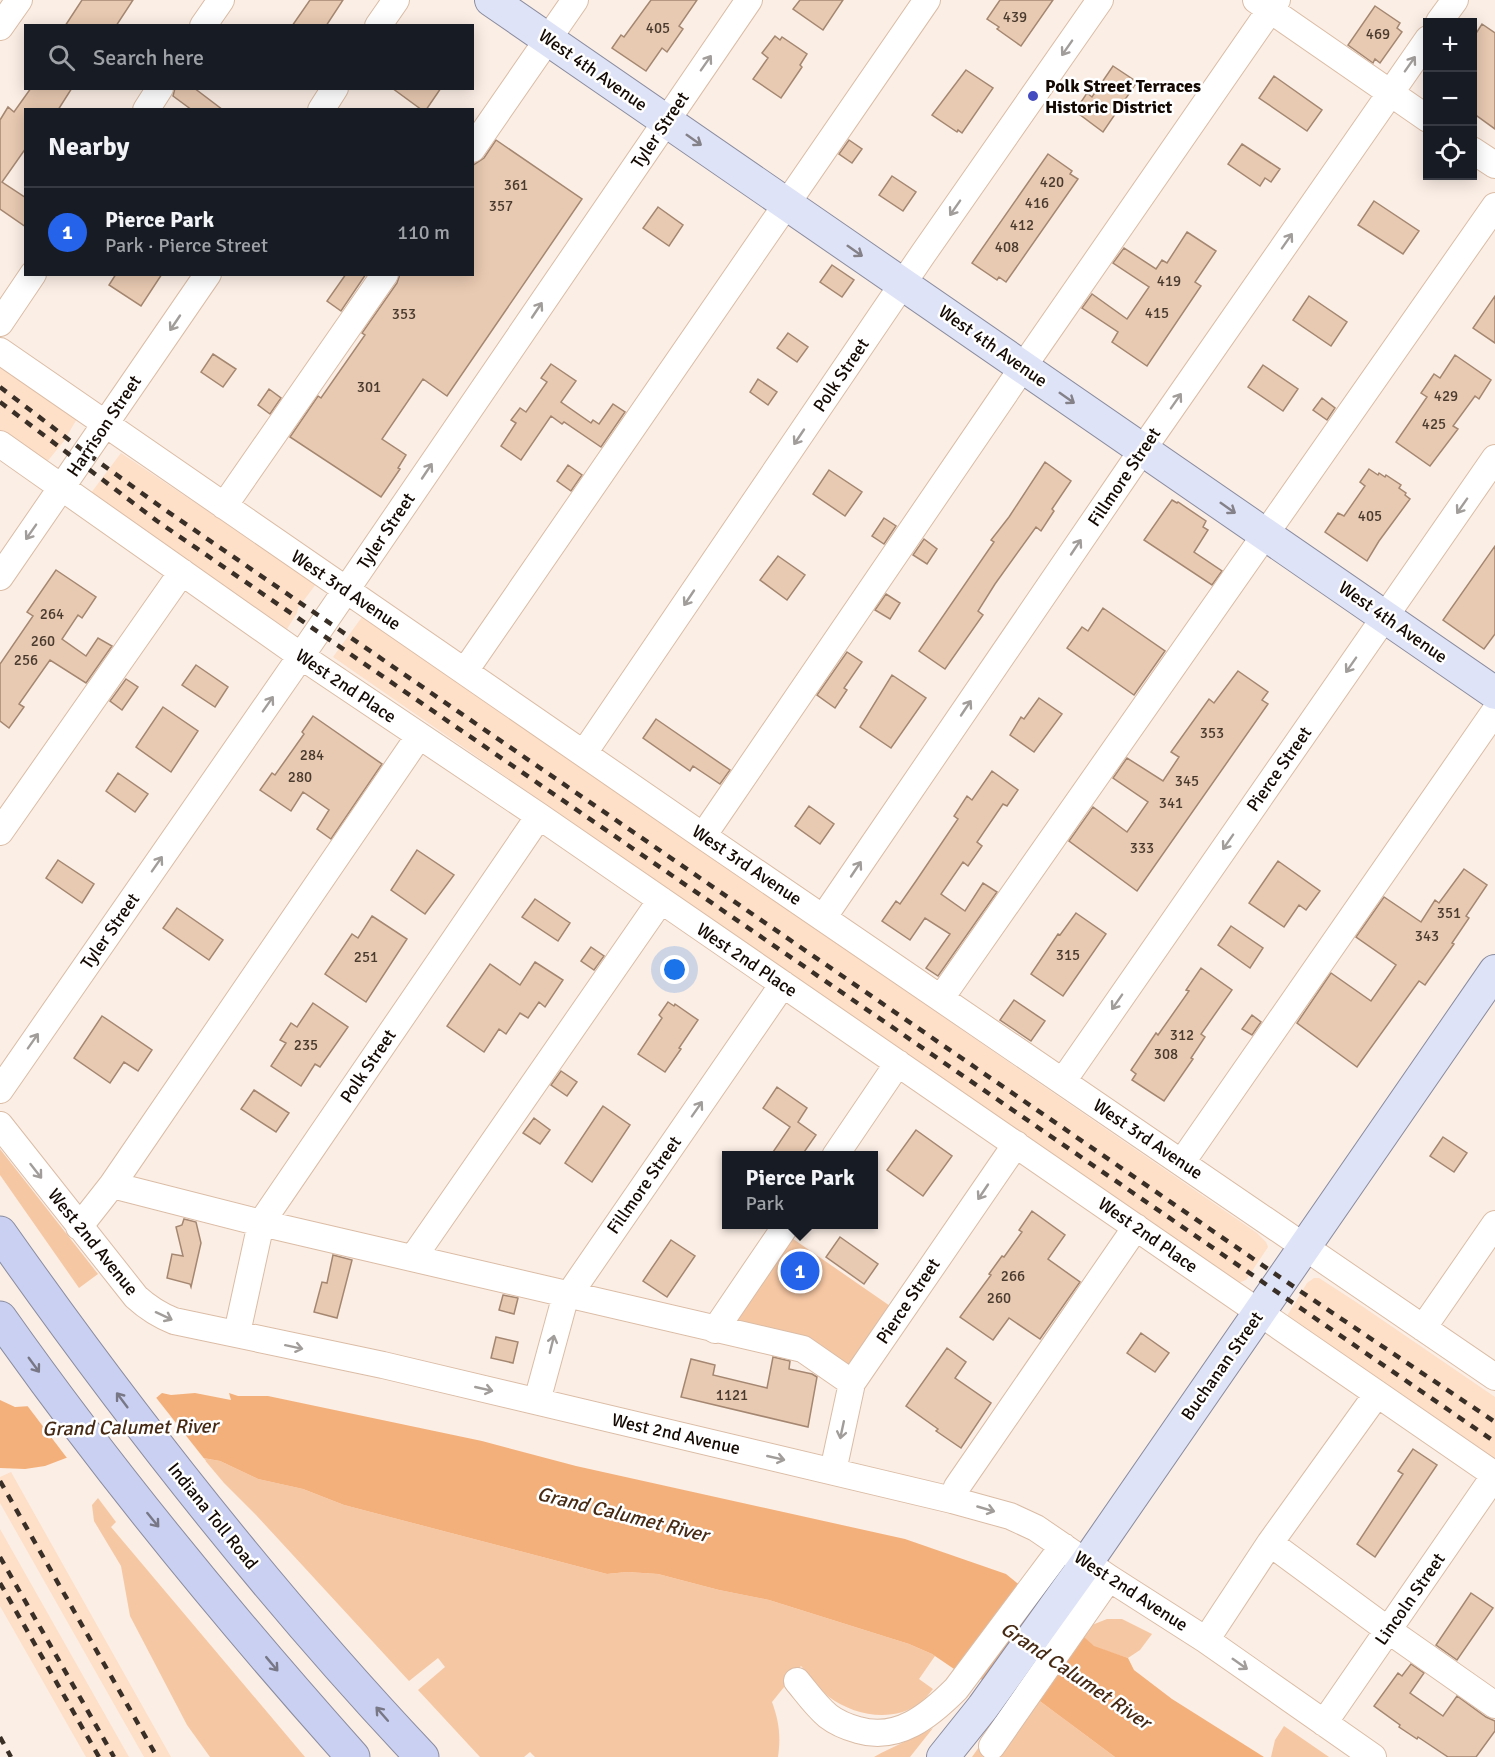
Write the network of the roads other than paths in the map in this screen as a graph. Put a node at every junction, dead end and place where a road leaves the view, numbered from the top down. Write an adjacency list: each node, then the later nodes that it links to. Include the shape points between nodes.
1 (19, 0): 14 (street)
2 (221, 0): 12 (street)
3 (396, 0): 13 (street)
4 (490, 0): 15 (main road, West 4th Avenue)
5 (575, 0): 15 (street)
6 (749, 0): 23 (street, Tyler Street, one-way to 6)
7 (927, 0): 27 (street)
8 (1100, 0): 32 (street, Polk Street, one-way to 32)
9 (1455, 0): 11 (street)
10 (1268, 3): 19 (street); 35 (street)
11 (1442, 18)
12 (204, 24)
13 (379, 24)
14 (0, 27)
15 (548, 40): 23 (main road, West 4th Avenue); 24 (street)
16 (1423, 46): 19 (street, Fillmore Street, one-way to 16)
17 (159, 90): 20 (street)
18 (334, 90): 21 (street)
19 (1390, 93): 22 (street); 38 (street, Fillmore Street, one-way to 19)
20 (147, 108)
21 (322, 108)
22 (1423, 116)
23 (666, 121): 27 (main road, West 4th Avenue, one-way to 27); 45 (street, Tyler Street, one-way to 23)
24 (474, 146)
25 (1477, 153): 26 (street)
26 (1495, 165)
27 (786, 204): 32 (main road, West 4th Avenue, one-way to 32); 48 (street)
28 (1495, 206): 42 (street)
29 (32, 276): 33 (street)
30 (207, 276): 36 (street, Harrison Street, one-way to 36)
31 (384, 276): 41 (street)
32 (903, 284): 35 (main road, West 4th Avenue); 52 (street, Polk Street, one-way to 52)
33 (0, 323)
34 (0, 351): 36 (street, West 3rd Avenue)
35 (1023, 367): 38 (main road, West 4th Avenue, one-way to 38); 55 (street)
36 (105, 424): 40 (street, Harrison Street); 41 (street, West 3rd Avenue)
37 (0, 444): 40 (street, West 2nd Place)
38 (1143, 449): 42 (main road, West 4th Avenue, one-way to 42); 57 (street, Fillmore Street, one-way to 38)
39 (1495, 458): 46 (street, Pierce Street, one-way to 46)
40 (62, 487): 43 (street, West 2nd Place); 44 (street, Harrison Street, one-way to 44)
41 (224, 506): 45 (street, West 3rd Avenue)
42 (1265, 534): 46 (main road, West 4th Avenue); 60 (street)
43 (182, 572): 47 (street, West 2nd Place); 54 (street)
44 (0, 578)
45 (346, 589): 47 (street, Tyler Street); 48 (street, West 3rd Avenue)
46 (1384, 616): 49 (main road, West 4th Avenue); 62 (street, Pierce Street, one-way to 62)
47 (301, 656): 51 (street, West 2nd Place); 63 (street, Tyler Street, one-way to 47)
48 (465, 671): 52 (street, West 3rd Avenue)
49 (1495, 693)
50 (1495, 711): 67 (street)
51 (419, 736): 53 (street, West 2nd Place); 68 (street)
52 (584, 753): 55 (street, West 3rd Avenue)
53 (539, 816): 56 (street, West 2nd Place); 69 (street, Polk Street)
54 (0, 832)
55 (704, 837): 57 (street, West 3rd Avenue)
56 (661, 900): 59 (street, West 2nd Place); 76 (street)
57 (824, 918): 60 (street, West 3rd Avenue)
58 (1495, 970): 75 (main road, Buchanan Street)
59 (783, 984): 61 (street, West 2nd Place); 77 (street, Fillmore Street, one-way to 59)
60 (941, 998): 62 (street, West 3rd Avenue)
61 (898, 1063): 65 (street, West 2nd Place); 66 (street)
62 (1063, 1081): 67 (street, West 3rd Avenue)
63 (0, 1090)
64 (0, 1125): 71 (street, West 2nd Avenue, one-way to 71)
65 (1016, 1144): 72 (street, West 2nd Place); 84 (street, Pierce Street, one-way to 84)
66 (838, 1151)
67 (1182, 1162): 75 (street, West 3rd Avenue)
68 (112, 1185): 69 (street); 71 (street)
69 (261, 1223): 76 (street); 82 (street, Polk Street)
70 (1495, 1224): 80 (street)
71 (79, 1227): 82 (street, West 2nd Avenue, one-way to 82, via 147,1308 174,1321)
72 (1136, 1227): 78 (street, West 2nd Place); 89 (street, via 957,1487)
73 (784, 1229): 81 (street)
74 (0, 1233): 100 (highway, Indiana Toll Road, one-way to 74, via 276,1594 190,1489)
75 (1305, 1246): 78 (main road, Buchanan Street); 80 (street, West 3rd Avenue)
76 (413, 1258): 77 (street)
77 (569, 1294): 81 (street); 86 (street, Fillmore Street, one-way to 77, via 560,1311)
78 (1259, 1313): 85 (street, West 2nd Place); 91 (main road, Buchanan Street)
79 (0, 1318): 99 (highway, one-way to 99, via 69,1413 234,1620)
80 (1423, 1328): 83 (street, West 3rd Avenue)
81 (715, 1330): 84 (street, via 803,1349)
82 (237, 1333): 86 (street, West 2nd Avenue, one-way to 86)
83 (1495, 1377)
84 (852, 1383): 87 (street, Pierce Street, one-way to 87)
85 (1377, 1394): 88 (street, West 2nd Place); 90 (street)
86 (537, 1401): 87 (street, West 2nd Avenue, one-way to 87)
87 (833, 1472): 89 (street, West 2nd Avenue)
88 (1495, 1475): 92 (street, Lincoln Street)
89 (952, 1500): 91 (street, West 2nd Avenue, one-way to 91, via 1036,1528)
90 (1270, 1543): 92 (street); 93 (street)
91 (1080, 1571): 93 (street, West 2nd Avenue); 94 (street, via 938,1707 897,1730 874,1732 829,1717); 96 (main road, Buchanan Street)
92 (1388, 1630): 95 (street); 97 (street, Lincoln Street)
93 (1206, 1640): 97 (street, West 2nd Avenue, one-way to 97)
94 (797, 1681)
95 (1495, 1705)
96 (995, 1717): 98 (street); 101 (main road, Buchanan Street)
97 (1324, 1723): 102 (street, West 2nd Avenue)
98 (992, 1746)
99 (353, 1757)
100 (422, 1757)
101 (943, 1757)
102 (1373, 1757)

